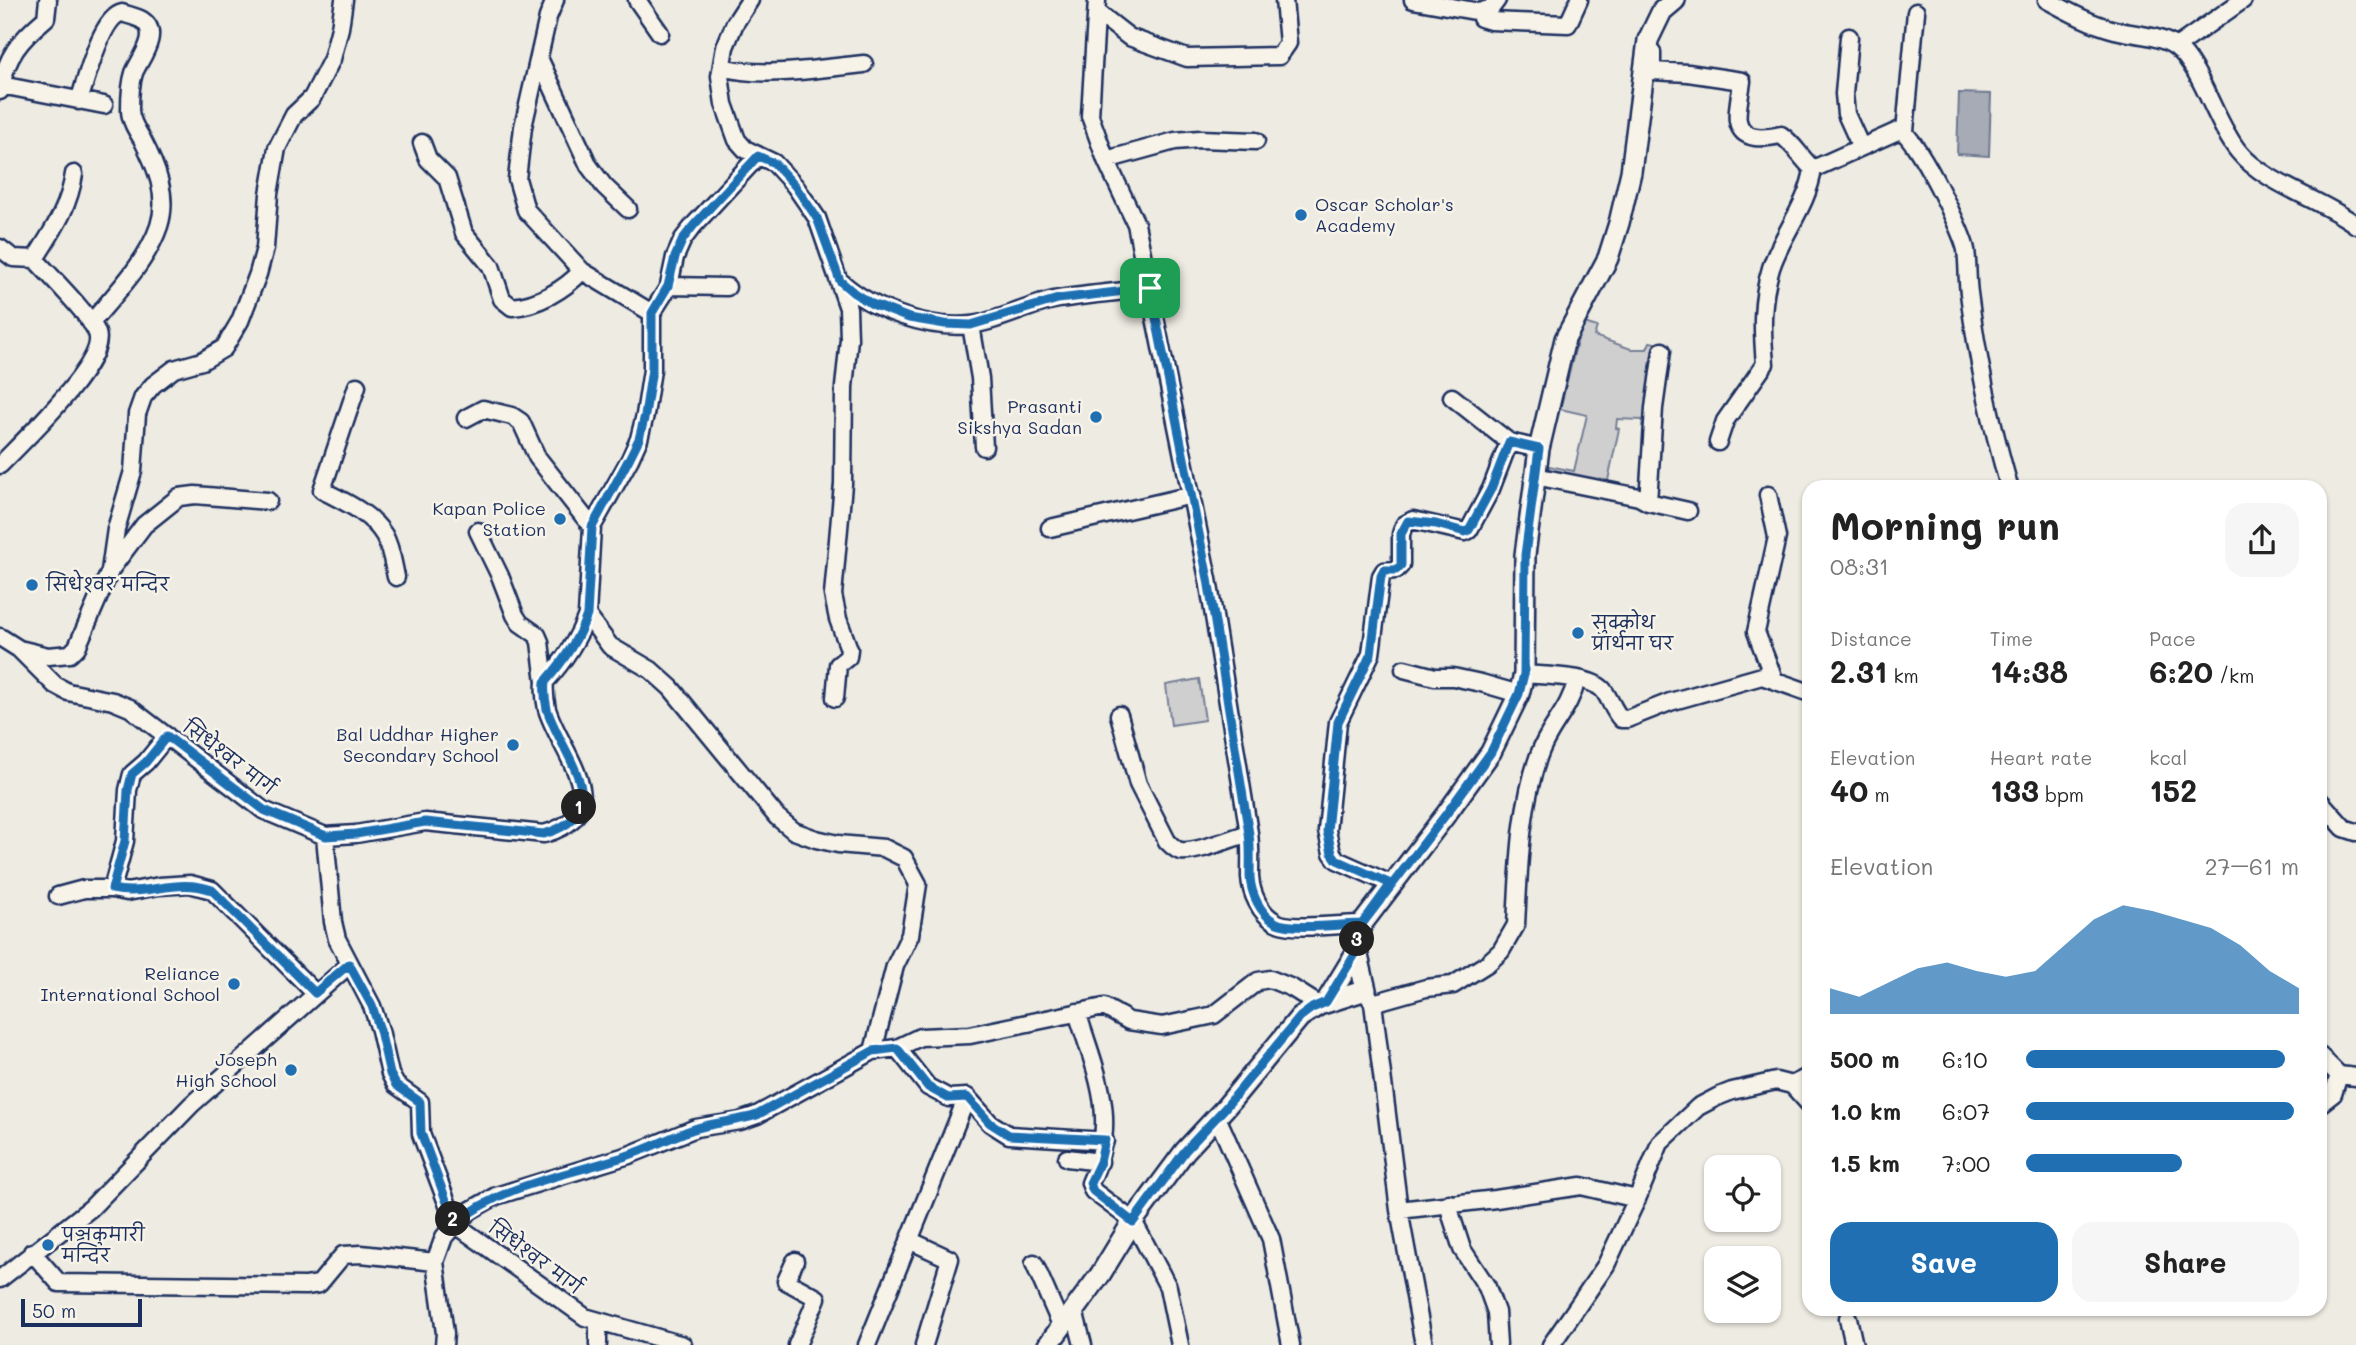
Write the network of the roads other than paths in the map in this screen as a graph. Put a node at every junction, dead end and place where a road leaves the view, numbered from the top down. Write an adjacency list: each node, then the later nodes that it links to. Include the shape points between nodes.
1 (48, 0): 24 (street, via 46,18 19,43)
2 (344, 0): 67 (street, via 332,59 312,99 294,115 277,148 265,248 240,321 224,348 174,369 143,397 137,414 133,471 116,529)
3 (555, 0): 21 (street)
4 (637, 0): 17 (street)
5 (750, 0): 23 (street, via 735,23)
6 (1284, 0): 14 (street, via 1288,43 1279,56 1259,58 1187,58 1129,37)
7 (1413, 0): 15 (street)
8 (1497, 0): 15 (street)
9 (1579, 0): 15 (street, via 1568,24 1491,21 1481,18)
10 (1657, 0): 19 (street)
11 (1675, 0): 19 (main road, via 1662,11)
12 (2047, 0): 20 (street, via 2090,23)
13 (2244, 0): 20 (street)
14 (1097, 6): 33 (street, via 1090,116)
15 (1480, 12)
16 (1916, 12): 28 (street)
17 (660, 33)
18 (1849, 37): 31 (street, via 1846,114)
19 (1650, 38): 34 (street, via 1652,71 1742,81 1738,122 1745,133 1756,139 1781,135); 55 (main road, via 1619,223 1608,258 1565,338)
20 (2176, 47): 37 (street, via 2240,155)
21 (539, 58): 36 (street, via 589,166); 40 (street, via 517,179 526,210)
22 (864, 64): 23 (street, via 758,71)
23 (722, 67): 32 (street, via 721,90 737,140)
24 (1, 77): 25 (street); 26 (street)
25 (0, 91)
26 (79, 101): 27 (street); 46 (street, via 95,50 113,17 122,13 143,20 148,26 147,52 131,85 130,115 160,183 159,226 129,277)
27 (104, 105)
28 (1905, 131): 31 (street); 58 (street, via 1962,235 1985,385)
29 (1256, 141): 33 (street, via 1175,141)
30 (422, 143): 40 (street, via 428,159 447,178 464,233 491,266 502,299 512,307 527,306 570,284)
31 (1861, 147): 34 (street)
32 (758, 156): 41 (street, via 774,163 817,218); 42 (street, via 683,239)
33 (1105, 160): 44 (street, via 1136,224)
34 (1813, 169): 53 (street, via 1811,185 1771,267 1761,320 1765,364 1736,403)
35 (74, 174): 39 (street, via 60,220)
36 (628, 209)
37 (2356, 225)
38 (0, 248): 39 (street, via 13,258)
39 (35, 259): 46 (street)
40 (582, 271): 45 (street)
41 (840, 281): 47 (street, via 872,304 909,318); 79 (street, via 848,308 849,339 833,595 849,649 848,657 838,665)
42 (668, 286): 43 (street); 45 (street)
43 (727, 286)
44 (1150, 288): 47 (street, via 1058,299); 59 (street)
45 (652, 313): 64 (street, via 652,369 639,439)
46 (91, 323): 56 (street, via 99,335 88,366 51,415)
47 (971, 325): 54 (street)
48 (1662, 351): 62 (street)
49 (357, 386): 68 (street, via 322,490 362,512 377,527)
50 (1452, 397): 52 (street)
51 (466, 418): 64 (street, via 483,409 521,422 537,457)
52 (1509, 442): 55 (street); 86 (street, via 1469,530 1413,520 1404,525 1401,565 1384,570 1381,576 1371,654 1338,722 1327,831 1332,853 1337,860)
53 (1717, 442)
54 (984, 447)
55 (1539, 449): 57 (main road)
56 (0, 465)
57 (1535, 476): 62 (street); 73 (main road, via 1525,555)
58 (2007, 480)
59 (1192, 495): 65 (street); 84 (street)
60 (1768, 495): 75 (street, via 1777,537 1756,632)
61 (268, 501): 67 (street, via 180,497 144,525)
62 (1648, 502): 63 (street)
63 (1688, 511)
64 (592, 527): 69 (street)
65 (1050, 528)
66 (478, 531): 76 (street, via 515,615 537,635)
67 (110, 571): 71 (street, via 70,654 48,656)
68 (396, 577)
69 (587, 615): 76 (street, via 577,638); 97 (street, via 610,646 666,683 777,817 794,831 838,844 884,848 904,858 918,884 910,935 895,966)
70 (0, 637): 71 (street, सिधेश्वर मार्ग)
71 (19, 649): 81 (street, सिधेश्वर मार्ग, via 55,685 130,708)
72 (1404, 668): 78 (street)
73 (1524, 674): 74 (street); 78 (main road)
74 (1577, 679): 75 (street, via 1602,688 1621,719 1627,719 1749,678); 93 (street, via 1564,714 1540,751 1530,783 1516,925 1509,939 1488,963 1453,985)
75 (1774, 679): 77 (street)
76 (545, 682): 85 (street, via 547,711 583,791 579,810 563,829 544,834 425,822)
77 (1802, 691)
78 (1519, 694): 86 (main road, via 1491,752)
79 (835, 698)
80 (1119, 715): 84 (street, via 1138,784 1173,848 1191,850)
81 (167, 736): 85 (street, सिधेश्वर मार्ग, via 264,810); 87 (street, via 132,774 125,841)
82 (2327, 809): 83 (street, via 2344,828)
83 (2356, 832)
84 (1249, 834): 89 (street, via 1250,878 1257,904 1275,922 1294,926)
85 (326, 836): 91 (street, via 333,922)
86 (1391, 884): 89 (main road)
87 (112, 889): 88 (street, via 84,889); 92 (street, via 127,892 190,884 212,890)
88 (58, 896)
89 (1362, 924): 90 (main road)
90 (1357, 951): 93 (main road); 94 (main road)
91 (349, 964): 92 (street); 114 (street, via 372,1006 390,1074 396,1085 420,1102 421,1133)
92 (315, 993): 116 (street, via 192,1104 91,1208)
93 (1369, 996): 94 (main road); 112 (street)
94 (1323, 1004): 95 (street, via 1270,979 1258,981 1214,1015 1162,1027 1129,1021 1104,1007); 106 (main road, via 1300,1017)
95 (1077, 1012): 96 (street, via 970,1035 920,1037); 107 (street, via 1104,1102)
96 (897, 1048): 97 (street); 104 (street, via 928,1087 948,1098)
97 (873, 1051): 114 (street, via 757,1115 696,1128 629,1155 496,1196)
98 (2327, 1063): 99 (street)
99 (2339, 1075): 100 (street); 105 (street)
100 (2356, 1077)
101 (1802, 1080): 102 (street)
102 (1792, 1085): 103 (street); 110 (street, via 1755,1085 1698,1107 1660,1143)
103 (1802, 1096)
104 (967, 1097): 107 (street, via 990,1123 1009,1135); 115 (street)
105 (2327, 1099)
106 (1217, 1117): 113 (main road, via 1185,1151); 134 (street, via 1271,1239)
107 (1105, 1140): 109 (street)
108 (1067, 1158): 109 (street)
109 (1100, 1162): 113 (street, via 1090,1183 1093,1191)
110 (1637, 1199): 111 (street, via 1581,1186); 137 (street, via 1606,1265)
111 (1450, 1203): 112 (street); 136 (street, via 1462,1249 1487,1287 1496,1312)
112 (1399, 1209): 135 (street)
113 (1133, 1222): 121 (main road); 133 (street, via 1168,1287)
114 (455, 1224): 118 (street, via 444,1237); 123 (street, सिधेश्वर मार्ग, via 567,1306)
115 (909, 1240): 129 (street); 130 (street, via 950,1259)
116 (32, 1252): 118 (street, via 59,1283 306,1286 319,1284 343,1255); 120 (street)
117 (795, 1261): 128 (street, via 786,1281 817,1298)
118 (435, 1262): 125 (street)
119 (1034, 1263): 124 (street)
120 (0, 1279)
121 (1074, 1310): 124 (main road); 132 (street)
122 (1848, 1318): 138 (street)
123 (598, 1321): 126 (street); 127 (street, सिधेश्वर मार्ग)
124 (1062, 1327): 131 (main road)
125 (444, 1345)
126 (598, 1345)
127 (683, 1345)
128 (797, 1345)
129 (867, 1345)
130 (924, 1345)
131 (1048, 1345)
132 (1083, 1345)
133 (1180, 1345)
134 (1291, 1345)
135 (1424, 1345)
136 (1498, 1345)
137 (1554, 1345)
138 (1854, 1345)

